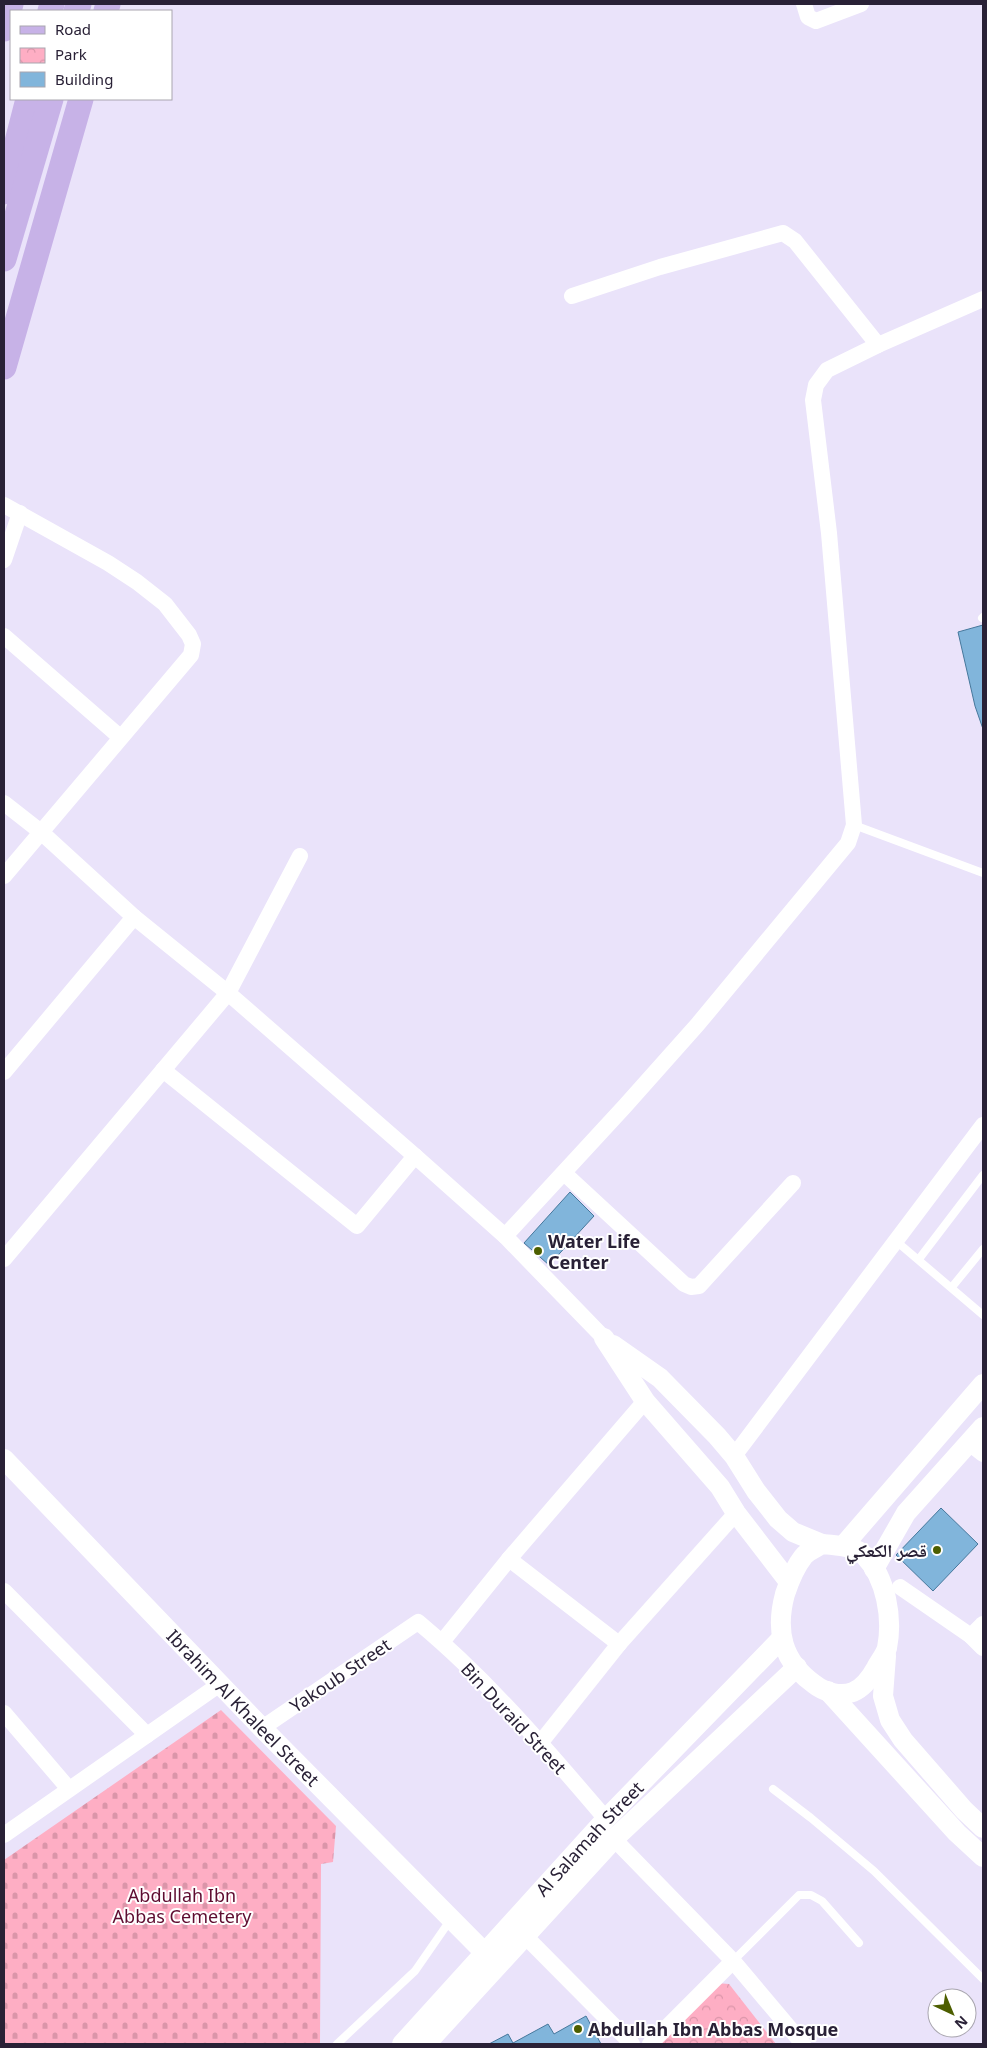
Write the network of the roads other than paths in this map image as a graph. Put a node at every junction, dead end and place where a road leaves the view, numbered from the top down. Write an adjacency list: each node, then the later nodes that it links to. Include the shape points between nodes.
1 (11, 4): 4 (main road)
2 (804, 4): 3 (street, via 808,17 816,21)
3 (861, 4)
4 (4, 29)
5 (28, 100): 8 (main road)
6 (51, 100): 9 (main road)
7 (81, 100): 13 (main road)
8 (4, 192)
9 (4, 258)
10 (572, 296): 12 (street, via 660,267 783,233 795,241)
11 (983, 299): 12 (street)
12 (878, 345): 20 (street, via 827,370 816,384 813,400 829,533)
13 (4, 367)
14 (4, 505): 15 (street)
15 (20, 513): 16 (street); 18 (street, via 137,582 165,604 190,635 192,655)
16 (4, 560)
17 (4, 636): 18 (street)
18 (120, 737): 21 (street)
19 (4, 803): 21 (street)
20 (854, 825): 23 (lane); 31 (street, via 848,843 698,1024)
21 (41, 832): 24 (street); 25 (street)
22 (300, 856): 26 (street)
23 (983, 873)
24 (4, 876)
25 (134, 917): 26 (street); 28 (street)
26 (228, 993): 27 (street); 30 (street)
27 (163, 1070): 30 (street, via 357,1226); 37 (street)
28 (4, 1072)
29 (983, 1125): 35 (street)
30 (415, 1156): 34 (street)
31 (564, 1172): 33 (street, via 691,1287 699,1286); 34 (street)
32 (983, 1175): 38 (lane)
33 (792, 1183)
34 (505, 1236): 41 (street)
35 (896, 1241): 38 (lane); 46 (street)
36 (983, 1249): 39 (lane)
37 (5, 1254)
38 (919, 1259): 39 (lane)
39 (952, 1287): 40 (lane)
40 (983, 1315)
41 (604, 1338): 43 (street); 46 (street, via 660,1378)
42 (983, 1384): 48 (street)
43 (645, 1401): 50 (street, via 720,1487); 53 (street)
44 (983, 1427): 45 (street)
45 (976, 1449): 49 (street)
46 (734, 1456): 51 (street, via 778,1519 793,1532)
47 (4, 1459): 67 (street, Ibrahim Al Khaleel Street)
48 (900, 1480): 49 (street); 52 (street)
49 (921, 1497): 54 (street, via 906,1513)
50 (736, 1513): 55 (street); 63 (street)
51 (822, 1544): 52 (street); 55 (street, via 803,1556)
52 (843, 1546): 54 (street, via 864,1554)
53 (509, 1559): 62 (street); 63 (street)
54 (874, 1569): 65 (street, via 886,1599 890,1622)
55 (789, 1582): 61 (street, via 780,1612)
56 (900, 1586): 60 (street)
57 (4, 1591): 71 (street)
58 (418, 1622): 62 (street, Bin Duraid Street); 70 (street, Yakoub Street)
59 (983, 1624): 60 (street)
60 (971, 1636): 64 (street)
61 (781, 1639): 66 (street); 75 (street, Al Salamah Street)
62 (442, 1642): 72 (street, Bin Duraid Street)
63 (619, 1644): 72 (street)
64 (983, 1648)
65 (886, 1650): 68 (street, via 869,1680 854,1692 840,1694); 76 (street, via 883,1696 890,1720 903,1740)
66 (796, 1667): 68 (street, via 805,1678); 78 (street, Al Salamah Street)
67 (220, 1684): 70 (street, Ibrahim Al Khaleel Street); 71 (street)
68 (828, 1691): 79 (street, via 957,1833)
69 (4, 1713): 74 (street)
70 (262, 1728): 80 (street, Ibrahim Al Khaleel Street)
71 (147, 1735): 74 (street)
72 (541, 1742): 75 (street, Bin Duraid Street)
73 (773, 1789): 85 (lane, via 874,1871)
74 (69, 1790): 77 (street)
75 (606, 1819): 83 (street, Al Salamah Street)
76 (983, 1828)
77 (4, 1835)
78 (614, 1839): 81 (street, Al Salamah Street); 84 (street)
79 (983, 1857)
80 (451, 1919): 83 (street, Ibrahim Al Khaleel Street); 86 (lane, via 415,1971)
81 (525, 1936): 88 (street, Al Salamah Street); 89 (street)
82 (858, 1943): 84 (lane, via 822,1901 811,1895 799,1895)
83 (485, 1953): 87 (street, Al Salamah Street)
84 (733, 1961): 90 (street); 91 (street)
85 (983, 1979)
86 (337, 2044)
87 (402, 2044)
88 (426, 2044)
89 (632, 2044)
90 (650, 2044)
91 (803, 2044)

